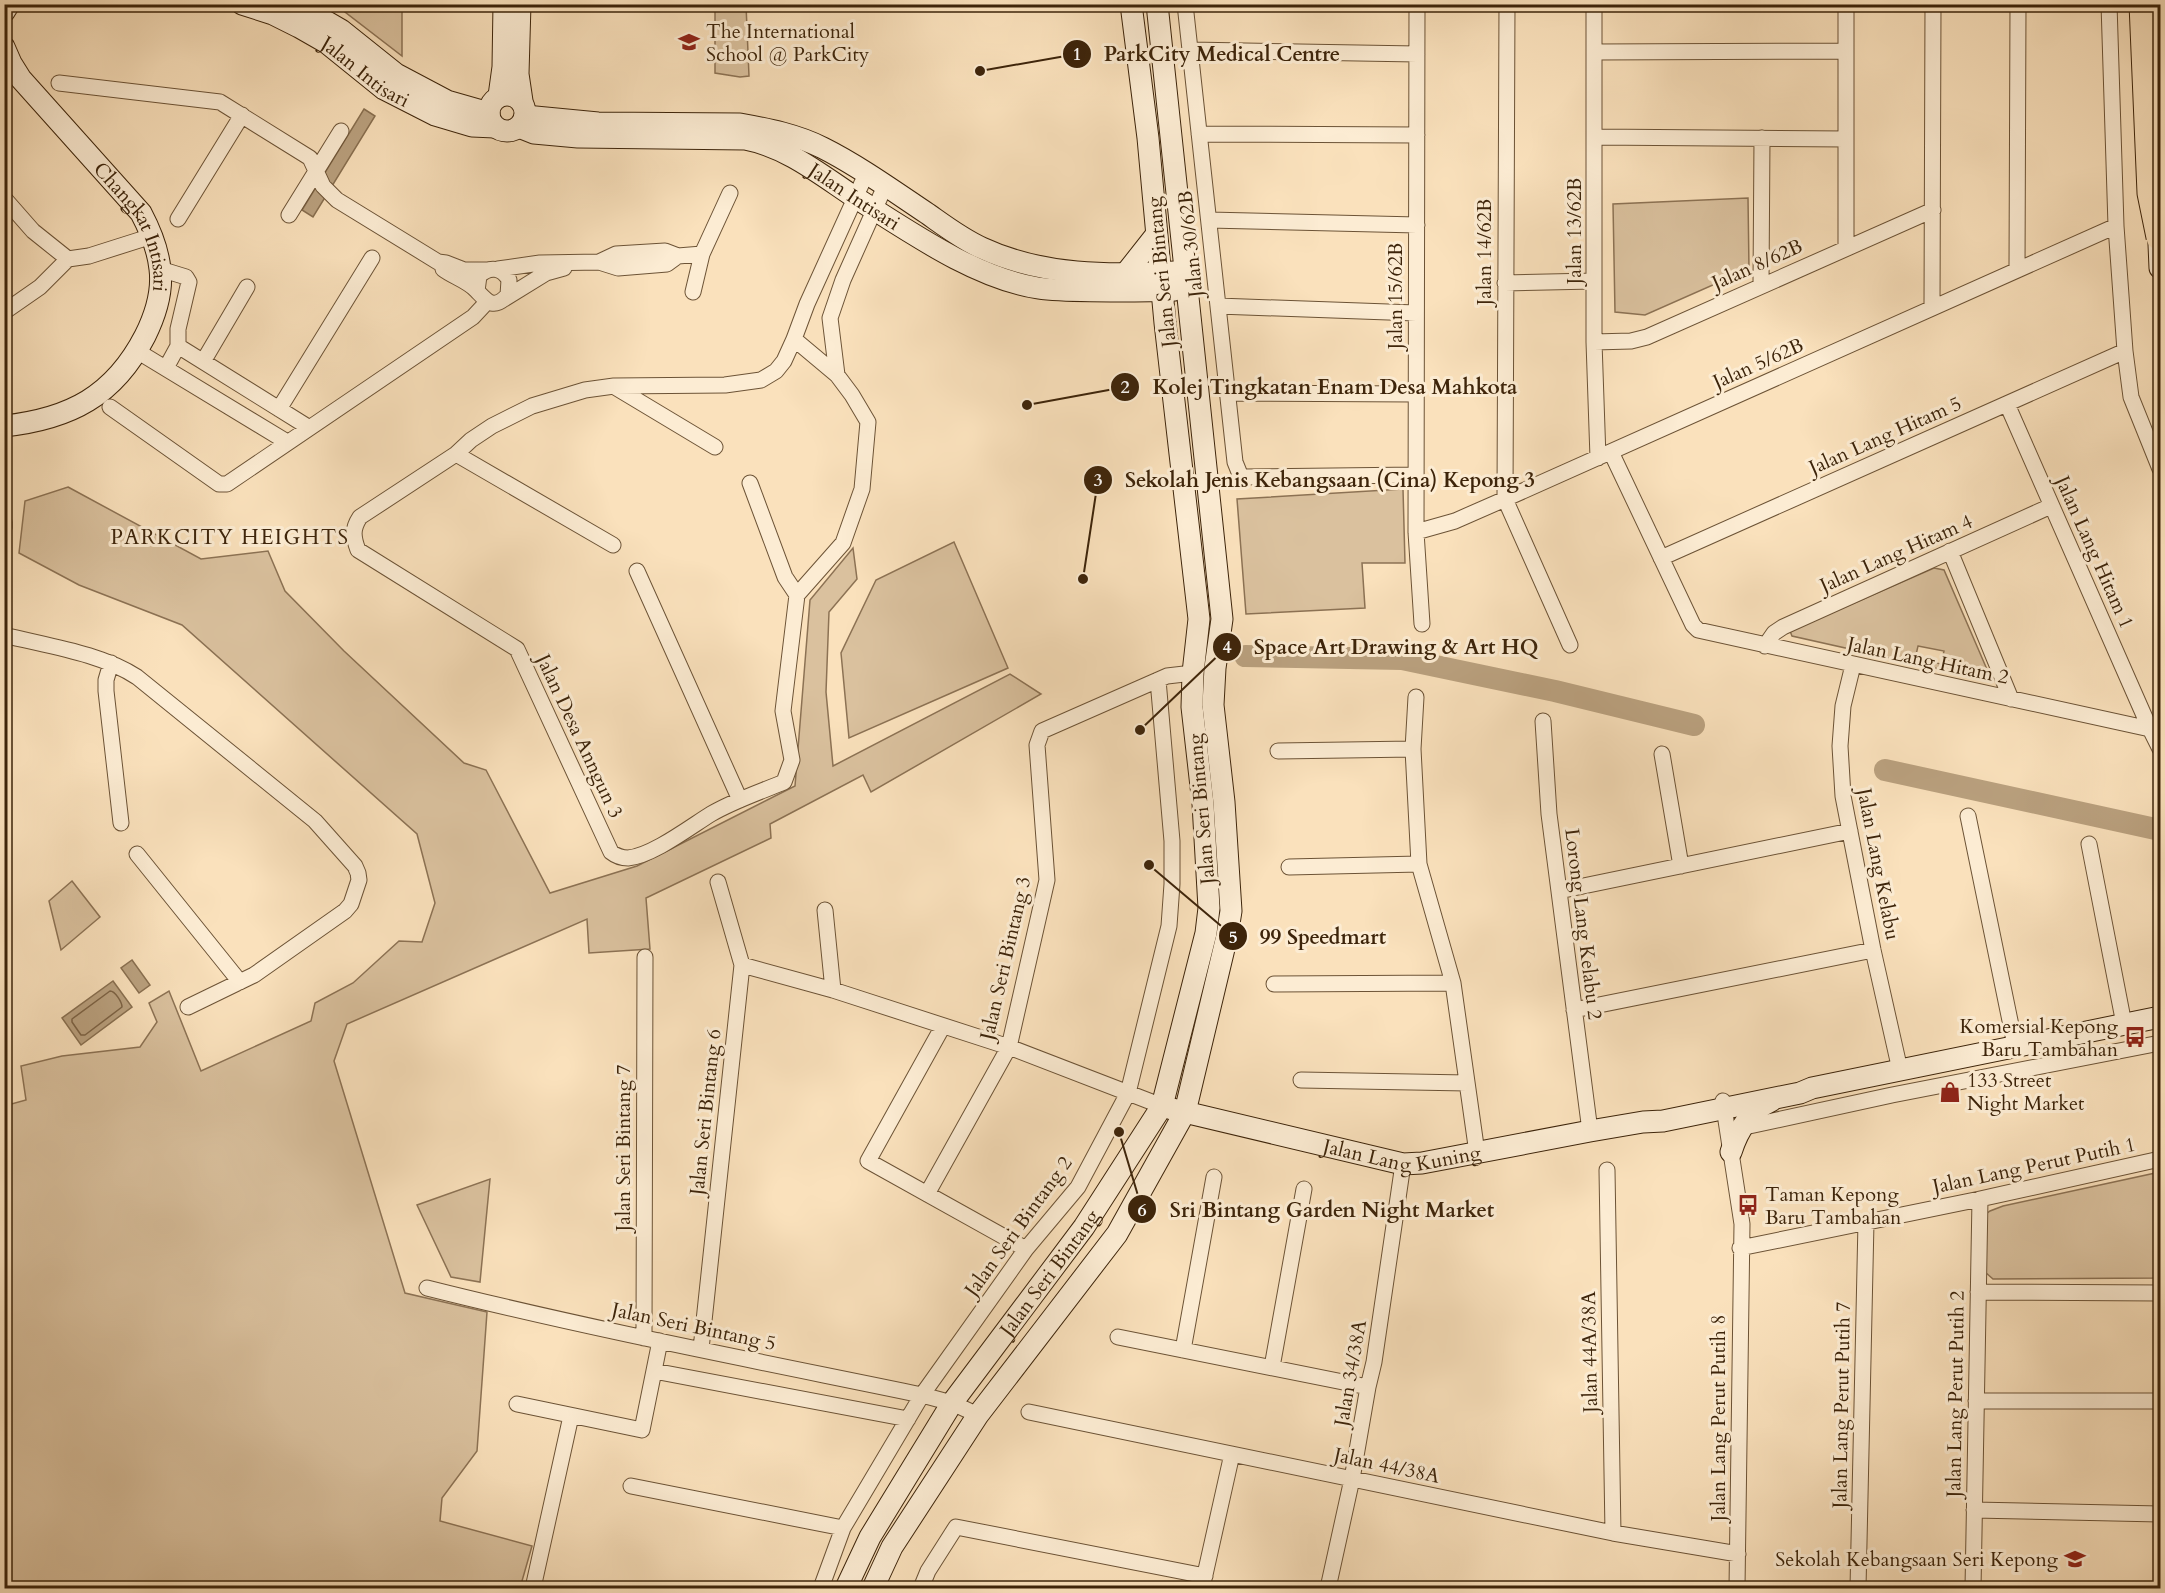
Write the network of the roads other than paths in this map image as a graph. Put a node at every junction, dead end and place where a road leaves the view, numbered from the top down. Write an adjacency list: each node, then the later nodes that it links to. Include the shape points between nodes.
1 (9, 4): 18 (street)
2 (242, 4): 25 (street, Jalan Intisari, via 273,14 327,43 384,89 435,115 472,126)
3 (296, 4): 25 (street, Jalan Intisari, via 340,30 396,74 447,101)
4 (504, 4): 25 (street, via 503,67)
5 (520, 4): 27 (street, via 518,74)
6 (1131, 4): 48 (street, Jalan Seri Bintang)
7 (1156, 4): 62 (street, Jalan Seri Bintang)
8 (1185, 4): 20 (street, Jalan 30/62B)
9 (1417, 4): 23 (street, Jalan 15/62B)
10 (1506, 4): 66 (street, Jalan 14/62B)
11 (1594, 4): 22 (street, Jalan 13/62B)
12 (1846, 4): 21 (street)
13 (1933, 4): 41 (street)
14 (2018, 4): 60 (street)
15 (2109, 4): 46 (street)
16 (2143, 4): 49 (highway, bridge, via 2151,193)
17 (2157, 4): 57 (street)
18 (4, 12)
19 (4, 47): 47 (street, Changkat Intisari, via 21,79 135,204)
20 (1191, 50): 23 (street); 29 (street, Jalan 30/62B)
21 (1846, 51): 22 (street); 33 (street)
22 (1595, 52): 31 (street, Jalan 13/62B)
23 (1417, 54): 30 (street, Jalan 15/62B)
24 (59, 83): 26 (street, via 220,102)
25 (494, 112): 27 (street, via 507,131); 27 (street, via 512,95)
26 (242, 115): 34 (street); 43 (street)
27 (522, 115): 35 (street, Jalan Intisari, via 598,123 740,124 812,143); 38 (street, Jalan Intisari, via 534,133 756,141 803,162)
28 (340, 131): 34 (street)
29 (1199, 134): 30 (street); 44 (street, Jalan 30/62B)
30 (1417, 135): 45 (street, Jalan 15/62B)
31 (1595, 137): 32 (street); 63 (street, Jalan 13/62B)
32 (1762, 138): 33 (street); 67 (street)
33 (1846, 139): 50 (street)
34 (320, 164): 42 (street); 55 (street, via 323,186 337,200)
35 (866, 174): 36 (street, Jalan Intisari); 38 (street)
36 (885, 186): 40 (street); 64 (street, Jalan Intisari, via 960,237 1005,257 1041,268 1100,274)
37 (730, 193): 51 (street)
38 (855, 197): 40 (street, Jalan Intisari); 54 (street)
39 (4, 198): 53 (street, via 33,231)
40 (875, 209): 59 (street); 64 (street, Jalan Intisari, via 950,256 1018,283 1090,292)
41 (1933, 210): 50 (street, Jalan 8/62B); 73 (street)
42 (289, 215)
43 (178, 219)
44 (1209, 220): 45 (street); 72 (street, Jalan 30/62B)
45 (1416, 225): 75 (street, Jalan 15/62B)
46 (2116, 226): 60 (street, Jalan 5/62B); 81 (street)
47 (152, 236): 53 (street); 58 (street, Changkat Intisari)
48 (1156, 236): 64 (street); 65 (street, Jalan Seri Bintang)
49 (2160, 237)
50 (1846, 247): 67 (street, Jalan 8/62B)
51 (702, 254): 56 (street, via 678,256 667,264 618,268 599,262); 69 (street)
52 (372, 258): 91 (street)
53 (68, 259): 74 (street, via 40,287)
54 (827, 260): 59 (street); 77 (street)
55 (438, 262): 61 (street, via 464,270); 70 (street, via 443,270)
56 (575, 264): 61 (street, via 540,263); 71 (street, via 546,273)
57 (2160, 268)
58 (160, 269): 79 (street, via 186,277 189,282); 80 (street, Changkat Intisari, via 161,284 153,319)
59 (848, 269): 84 (street, via 830,318)
60 (2017, 269): 73 (street, Jalan 5/62B)
61 (493, 270): 70 (street, via 479,276); 71 (street, via 502,272 509,280 510,290)
62 (1185, 280): 65 (street, Jalan Intisari); 113 (street, Jalan Seri Bintang, via 1222,619)
63 (1594, 281): 66 (street); 78 (street, Jalan 13/62B)
64 (1129, 282): 65 (street, Jalan Intisari); 76 (street)
65 (1162, 282): 76 (street, Jalan Seri Bintang)
66 (1505, 283): 101 (street, Jalan 14/62B)
67 (1761, 284): 78 (street, Jalan 8/62B, via 1647,336 1631,341)
68 (247, 287): 82 (street)
69 (693, 292)
70 (482, 296): 71 (street, via 496,303); 93 (street, via 473,317)
71 (504, 299)
72 (1218, 306): 75 (street); 87 (street, Jalan 30/62B)
73 (1932, 308): 97 (street, Jalan 5/62B)
74 (4, 312)
75 (1416, 313): 88 (street, Jalan 15/62B)
76 (1165, 323): 118 (street, Jalan Seri Bintang, via 1199,619)
77 (794, 339): 84 (street); 85 (street, via 776,371 761,380 725,385)
78 (1594, 342): 97 (street, Jalan 13/62B)
79 (178, 346): 82 (street); 83 (street)
80 (137, 351): 83 (street); 92 (street, Changkat Intisari, via 121,374 90,400 49,418)
81 (2125, 351): 89 (street, Jalan Lang Hitam 5); 98 (street, via 2131,397)
82 (208, 361): 86 (street); 91 (street)
83 (166, 368): 86 (street)
84 (837, 375): 110 (street, via 868,422 862,489 843,543)
85 (614, 386): 95 (street); 96 (street, via 532,406 492,426)
86 (196, 387): 94 (street)
87 (1228, 393): 88 (street); 99 (street, Jalan 30/62B, via 1235,462 1241,477)
88 (1416, 394): 99 (street, Jalan 15/62B)
89 (2007, 404): 102 (street, Jalan Lang Hitam 1); 108 (street, Jalan Lang Hitam 5)
90 (110, 407): 94 (street, via 219,484 234,480)
91 (279, 409): 93 (street)
92 (4, 426)
93 (308, 427): 94 (street)
94 (287, 442)
95 (715, 447)
96 (456, 454): 106 (street); 128 (street, Jalan Desa Anngun 3, via 360,517 353,538 358,550 517,649 611,852 618,857 629,858 666,842)
97 (1604, 455): 101 (street, Jalan 5/62B); 108 (street)
98 (2160, 469)
99 (1416, 476): 105 (street, Jalan 15/62B)
100 (750, 483): 110 (street, via 785,577)
101 (1505, 499): 105 (street, Jalan 5/62B, via 1455,521); 114 (street)
102 (2051, 506): 107 (street, Jalan Lang Hitam 4); 123 (street, Jalan Lang Hitam 1)
103 (4, 522): 104 (street)
104 (4, 528)
105 (1416, 532): 111 (street, Jalan 15/62B)
106 (612, 545)
107 (1950, 551): 115 (street, Jalan Lang Hitam 4, via 1783,627); 121 (street)
108 (1661, 558): 115 (street, Jalan Lang Hitam 2, via 1698,630)
109 (637, 572): 128 (street)
110 (797, 595): 128 (street, via 783,711 792,760 784,782)
111 (1422, 624)
112 (4, 635): 116 (street)
113 (1219, 640): 118 (street, via 1209,666); 163 (street, Jalan Seri Bintang, via 1213,705 1231,911)
114 (1570, 645)
115 (1765, 646): 117 (street, Jalan Lang Hitam 2)
116 (111, 663): 130 (street, via 106,691); 143 (street, via 137,676 315,820 358,873 354,896 345,911)
117 (1853, 665): 121 (street, Jalan Lang Hitam 2); 131 (street, Jalan Lang Kelabu, via 1843,706 1840,746)
118 (1193, 673): 119 (street, Jalan Seri Bintang 3); 162 (street, Jalan Seri Bintang, via 1192,707 1209,908)
119 (1158, 680): 154 (street, Jalan Seri Bintang 3, via 1042,731 1037,745 1047,880); 159 (street, Jalan Seri Bintang 2, via 1172,885 1168,926)
120 (1416, 697): 125 (street)
121 (2011, 699): 123 (street, Jalan Lang Hitam 2)
122 (1543, 721): 138 (street, Lorong Lang Kelabu 2)
123 (2150, 729): 124 (street, Jalan Lang Hitam 1)
124 (2160, 748)
125 (1413, 749): 126 (street); 134 (street)
126 (1278, 751)
127 (1662, 754): 135 (street)
128 (740, 800)
129 (1968, 816): 153 (street)
130 (121, 823)
131 (1850, 831): 135 (street); 140 (street, Jalan Lang Kelabu)
132 (2089, 844): 150 (street)
133 (137, 854): 143 (street)
134 (1419, 864): 136 (street); 144 (street)
135 (1682, 866): 138 (street)
136 (1290, 867)
137 (718, 882): 142 (street, Jalan Seri Bintang 6)
138 (1559, 891): 148 (street, Lorong Lang Kelabu 2)
139 (825, 910): 146 (street)
140 (1873, 950): 148 (street); 155 (street, Jalan Lang Kelabu)
141 (645, 957): 182 (street, Jalan Seri Bintang 7)
142 (742, 965): 146 (street); 184 (street, Jalan Seri Bintang 6)
143 (240, 982): 147 (street)
144 (1453, 983): 145 (street); 157 (street)
145 (1274, 984)
146 (833, 990): 151 (street)
147 (188, 1007)
148 (1574, 1010): 165 (street, Lorong Lang Kelabu 2)
149 (2160, 1017): 150 (street, Jalan Lang Kuning)
150 (2124, 1024): 153 (street, Jalan Lang Kuning)
151 (943, 1026): 154 (street); 173 (street, via 868,1161)
152 (2160, 1043): 164 (street)
153 (2015, 1045): 155 (street, Jalan Lang Kuning)
154 (1009, 1047): 159 (street); 173 (street, Jalan Seri Bintang 3)
155 (1900, 1070): 158 (street, Jalan Lang Kuning)
156 (1301, 1080): 157 (street)
157 (1467, 1083): 167 (street)
158 (1812, 1088): 160 (street, Jalan Lang Kuning); 161 (street, Jalan Lang Kuning, via 1798,1086)
159 (1128, 1093): 162 (street); 177 (street, Jalan Seri Bintang 2, via 1078,1187)
160 (1783, 1096): 161 (street, Jalan Lang Kuning); 164 (street, via 1762,1105)
161 (1718, 1105): 165 (street, Jalan Lang Kuning, via 1661,1112 1643,1122); 166 (street, Jalan Lang Perut Putih 8); 176 (street, Jalan Lang Perut Putih 8, via 1733,1226)
162 (1162, 1106): 163 (street, Jalan Lang Kuning); 192 (street, Jalan Seri Bintang, via 1084,1227)
163 (1185, 1112): 169 (street, Jalan Lang Kuning); 195 (street, Jalan Seri Bintang, via 1117,1234)
164 (1740, 1128): 166 (street)
165 (1590, 1131): 167 (street, Jalan Lang Kuning)
166 (1731, 1152): 176 (street, Jalan Lang Perut Putih 8, via 1742,1224)
167 (1477, 1154): 169 (street, Jalan Lang Kuning)
168 (2160, 1159): 174 (street, Jalan Lang Perut Putih 1)
169 (1403, 1164): 188 (street, Jalan 34/38A)
170 (1607, 1170): 204 (street, Jalan 44A/38A)
171 (1214, 1177): 185 (street)
172 (1304, 1189): 186 (street)
173 (927, 1194): 177 (street)
174 (1980, 1199): 175 (street, Jalan Lang Perut Putih 1); 179 (street, Jalan Lang Perut Putih 2)
175 (1866, 1222): 176 (street, Jalan Lang Perut Putih 1); 214 (street, Jalan Lang Perut Putih 7)
176 (1740, 1248): 205 (street, Jalan Lang Perut Putih 8)
177 (1026, 1250): 189 (street, Jalan Seri Bintang 2)
178 (427, 1288): 182 (street, Jalan Seri Bintang 5)
179 (1978, 1292): 180 (street); 190 (street, Jalan Lang Perut Putih 2)
180 (2160, 1293)
181 (1118, 1337): 185 (street)
182 (644, 1338): 183 (street, Jalan Seri Bintang 5)
183 (660, 1341): 184 (street, Jalan Seri Bintang 5); 187 (street)
184 (701, 1349): 189 (street, Jalan Seri Bintang 5)
185 (1183, 1350): 186 (street)
186 (1272, 1367): 188 (street)
187 (654, 1371): 196 (street, via 642,1430); 197 (street)
188 (1368, 1387): 199 (street, Jalan 34/38A)
189 (922, 1395): 192 (street, Jalan Seri Bintang 5); 197 (street, Jalan Seri Bintang 2)
190 (1976, 1401): 191 (street); 201 (street, Jalan Lang Perut Putih 2)
191 (2160, 1401)
192 (952, 1403): 195 (street, Jalan Seri Bintang 5); 209 (street, Jalan Seri Bintang, via 870,1537)
193 (517, 1404): 196 (street)
194 (1029, 1412): 198 (street, Jalan 44/38A)
195 (978, 1415): 210 (street, Jalan Seri Bintang, via 892,1547)
196 (571, 1416): 207 (street)
197 (908, 1419): 203 (street, Jalan Seri Bintang 2)
198 (1232, 1454): 199 (street, Jalan 44/38A); 206 (street)
199 (1352, 1479): 204 (street, Jalan 44/38A); 212 (street, Jalan 34/38A)
200 (631, 1486): 203 (street)
201 (1974, 1510): 202 (street); 215 (street, Jalan Lang Perut Putih 2)
202 (2160, 1514)
203 (843, 1528): 208 (street, Jalan Seri Bintang 2)
204 (1613, 1533): 205 (street, Jalan 44/38A)
205 (1738, 1554): 213 (street, Jalan Lang Perut Putih 8)
206 (1203, 1582): 211 (street, via 956,1527)
207 (533, 1588)
208 (821, 1588)
209 (846, 1588)
210 (873, 1588)
211 (921, 1588)
212 (1328, 1588)
213 (1737, 1588)
214 (1858, 1588)
215 (1973, 1588)

